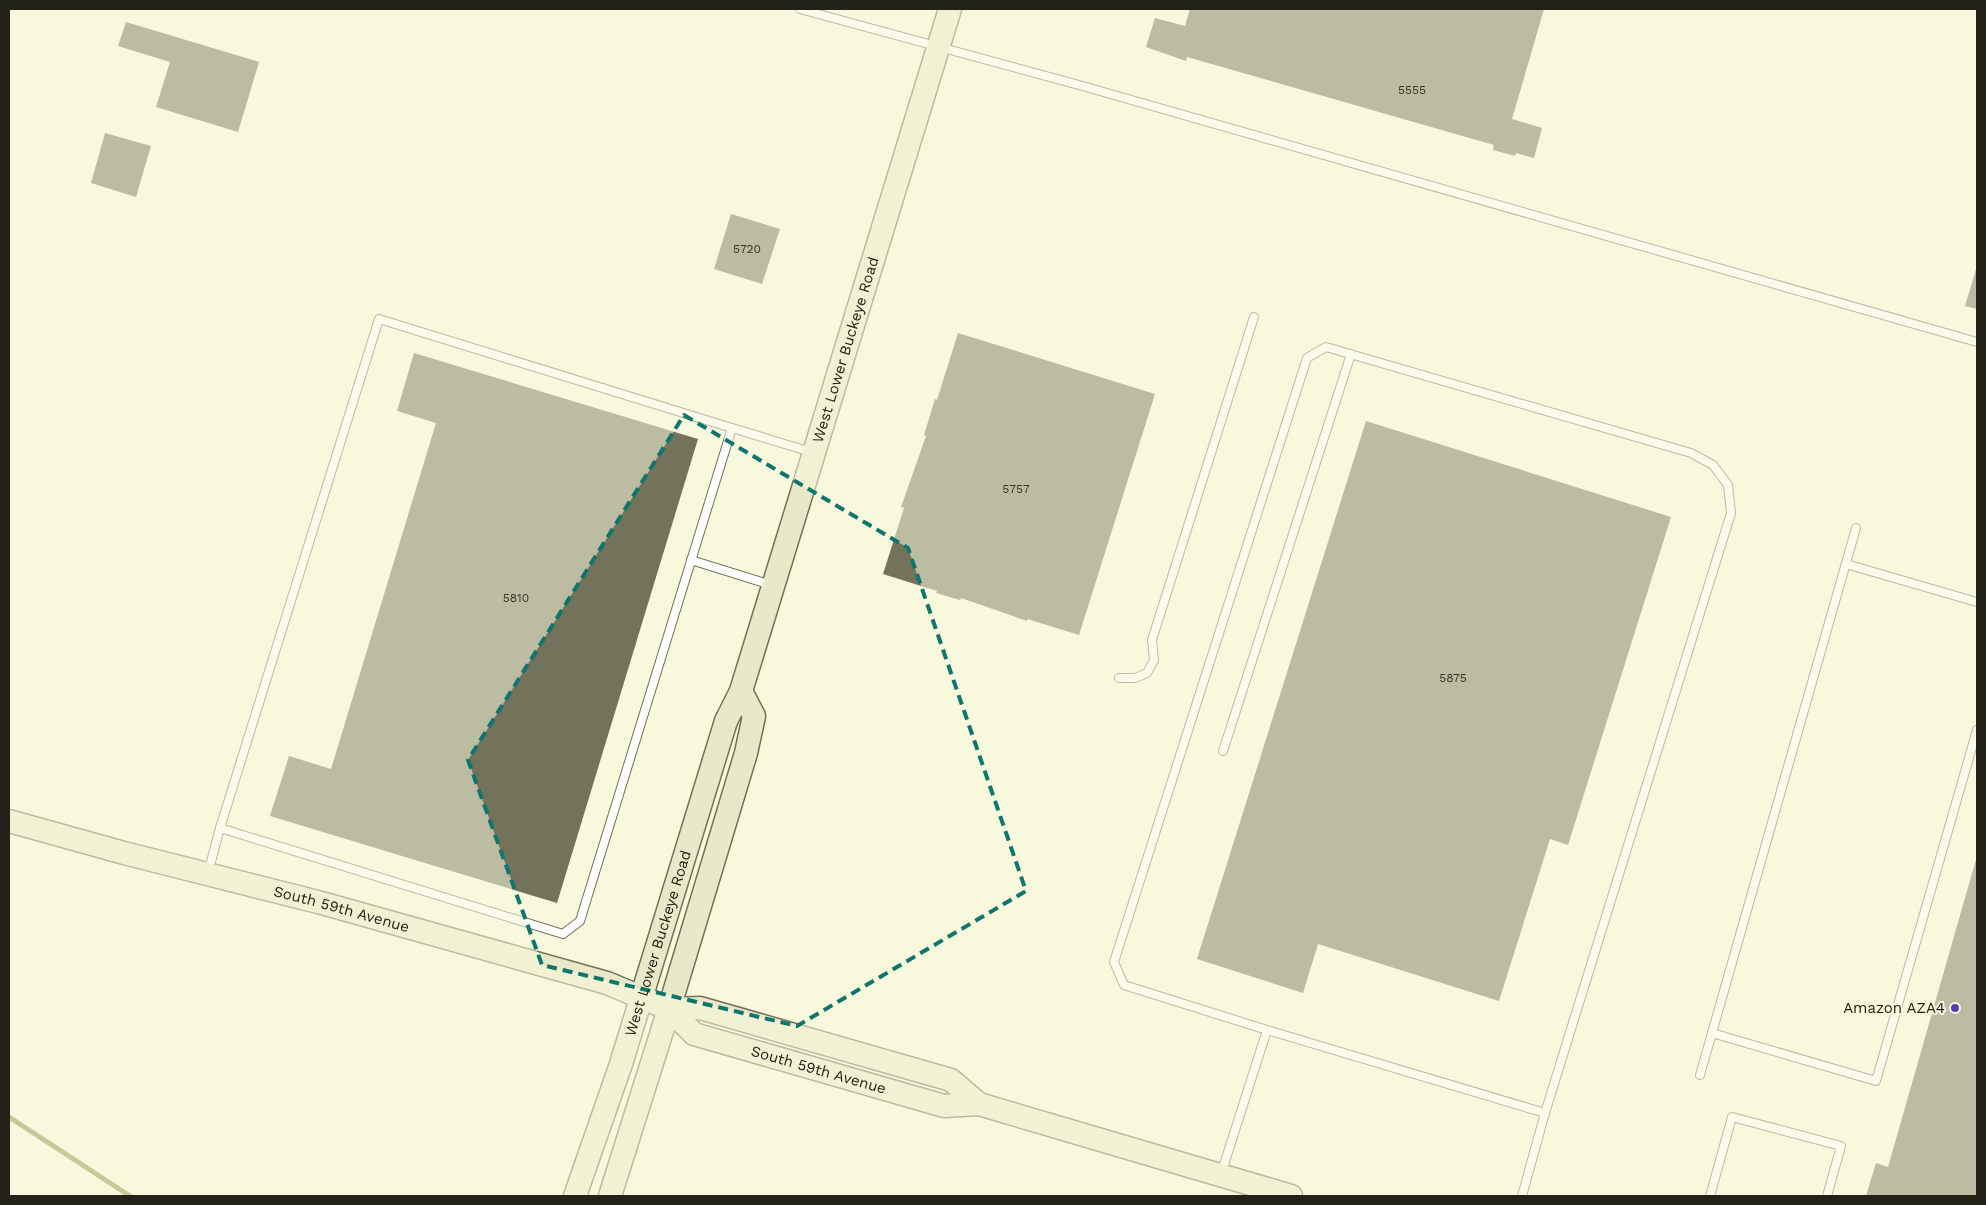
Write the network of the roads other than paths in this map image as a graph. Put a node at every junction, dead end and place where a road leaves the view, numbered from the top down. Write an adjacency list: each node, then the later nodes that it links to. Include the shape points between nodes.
1 (800, 9): 3 (lane)
2 (950, 9): 3 (main road, West Lower Buckeye Road)
3 (938, 46): 5 (lane); 8 (main road, West Lower Buckeye Road)
4 (1254, 318): 14 (lane, via 1152,640 1154,660 1147,673 1135,678)
5 (1977, 342)
6 (1351, 354): 17 (lane); 23 (lane, via 1326,347 1307,358 1114,962 1124,985); 26 (lane, via 1691,453 1713,465 1728,485 1731,513)
7 (732, 428): 8 (lane); 10 (lane); 19 (lane, via 380,319)
8 (813, 452): 12 (main road, West Lower Buckeye Road)
9 (1856, 528): 11 (lane)
10 (692, 560): 12 (lane); 19 (lane, via 580,921 563,934)
11 (1846, 564): 13 (lane); 24 (lane)
12 (772, 586): 15 (main road, West Lower Buckeye Road)
13 (1977, 602)
14 (1119, 678)
15 (741, 691): 21 (main road, West Lower Buckeye Road, via 726,721); 22 (main road, West Lower Buckeye Road, via 754,716 746,753)
16 (1977, 730): 24 (lane, via 1876,1081)
17 (1223, 751)
18 (9, 820): 20 (main road, South 59th Avenue)
19 (220, 828): 20 (lane)
20 (208, 874): 21 (main road, South 59th Avenue, via 607,983)
21 (640, 998): 22 (main road, South 59th Avenue); 28 (main road, West Lower Buckeye Road)
22 (669, 1009): 27 (main road, South 59th Avenue, via 694,1034 944,1106 979,1104); 29 (main road, West Lower Buckeye Road)
23 (1267, 1030): 26 (lane); 27 (lane)
24 (1712, 1033): 25 (lane)
25 (1700, 1075)
26 (1545, 1113): 31 (lane)
27 (1220, 1176): 30 (main road, South 59th Avenue)
28 (574, 1196)
29 (610, 1196)
30 (1292, 1196)
31 (1522, 1196)
32 (1710, 1196): 33 (lane, via 1732,1117 1841,1146)
33 (1827, 1196)

